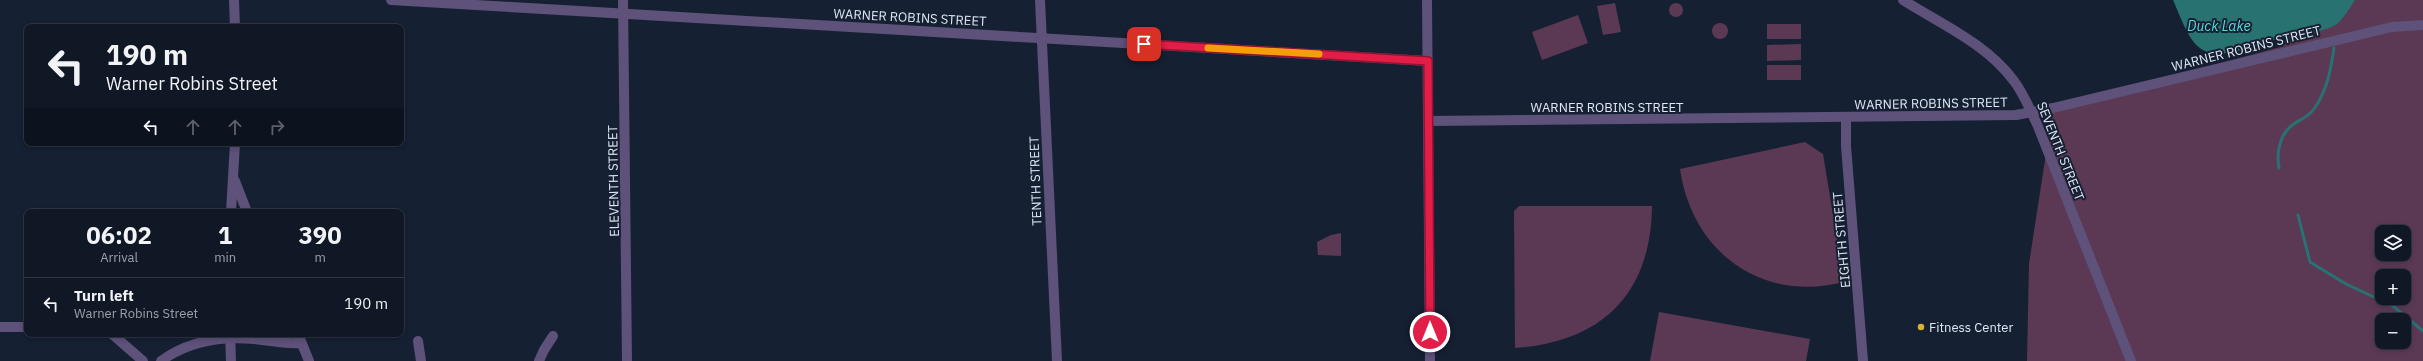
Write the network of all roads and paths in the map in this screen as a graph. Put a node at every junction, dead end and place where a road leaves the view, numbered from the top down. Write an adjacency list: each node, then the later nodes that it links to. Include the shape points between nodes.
1 (234, 0): 8 (street)
2 (391, 0): 7 (street, WARNER ROBINS STREET)
3 (623, 0): 7 (street, ELEVENTH STREET)
4 (1040, 0): 10 (street, TENTH STREET)
5 (1427, 0): 11 (street)
6 (1903, 0): 12 (street, SEVENTH STREET, via 1992,56 2015,82)
7 (623, 13): 10 (street, WARNER ROBINS STREET); 34 (street, ELEVENTH STREET)
8 (234, 24)
9 (2423, 25): 12 (street, WARNER ROBINS STREET, via 2392,27)
10 (1042, 38): 11 (street, WARNER ROBINS STREET); 35 (street, TENTH STREET)
11 (1428, 61): 14 (street)
12 (2031, 112): 13 (street, WARNER ROBINS STREET, via 2016,115); 38 (street, SEVENTH STREET)
13 (1846, 118): 14 (street, WARNER ROBINS STREET); 37 (street, EIGHTH STREET)
14 (1429, 121): 36 (street)
15 (235, 146): 16 (street)
16 (233, 177): 17 (street); 18 (street)
17 (231, 209)
18 (246, 209)
19 (0, 327): 20 (street)
20 (24, 327)
21 (553, 336): 33 (street)
22 (115, 337): 28 (street)
23 (222, 337): 29 (street, via 192,344)
24 (230, 337): 30 (street)
25 (238, 337): 26 (street, via 284,344)
26 (300, 338): 31 (street)
27 (418, 341): 32 (street)
28 (143, 361)
29 (161, 361)
30 (231, 361)
31 (309, 361)
32 (421, 361)
33 (539, 361)
34 (627, 361)
35 (1057, 361)
36 (1430, 361)
37 (1863, 361)
38 (2130, 361)

